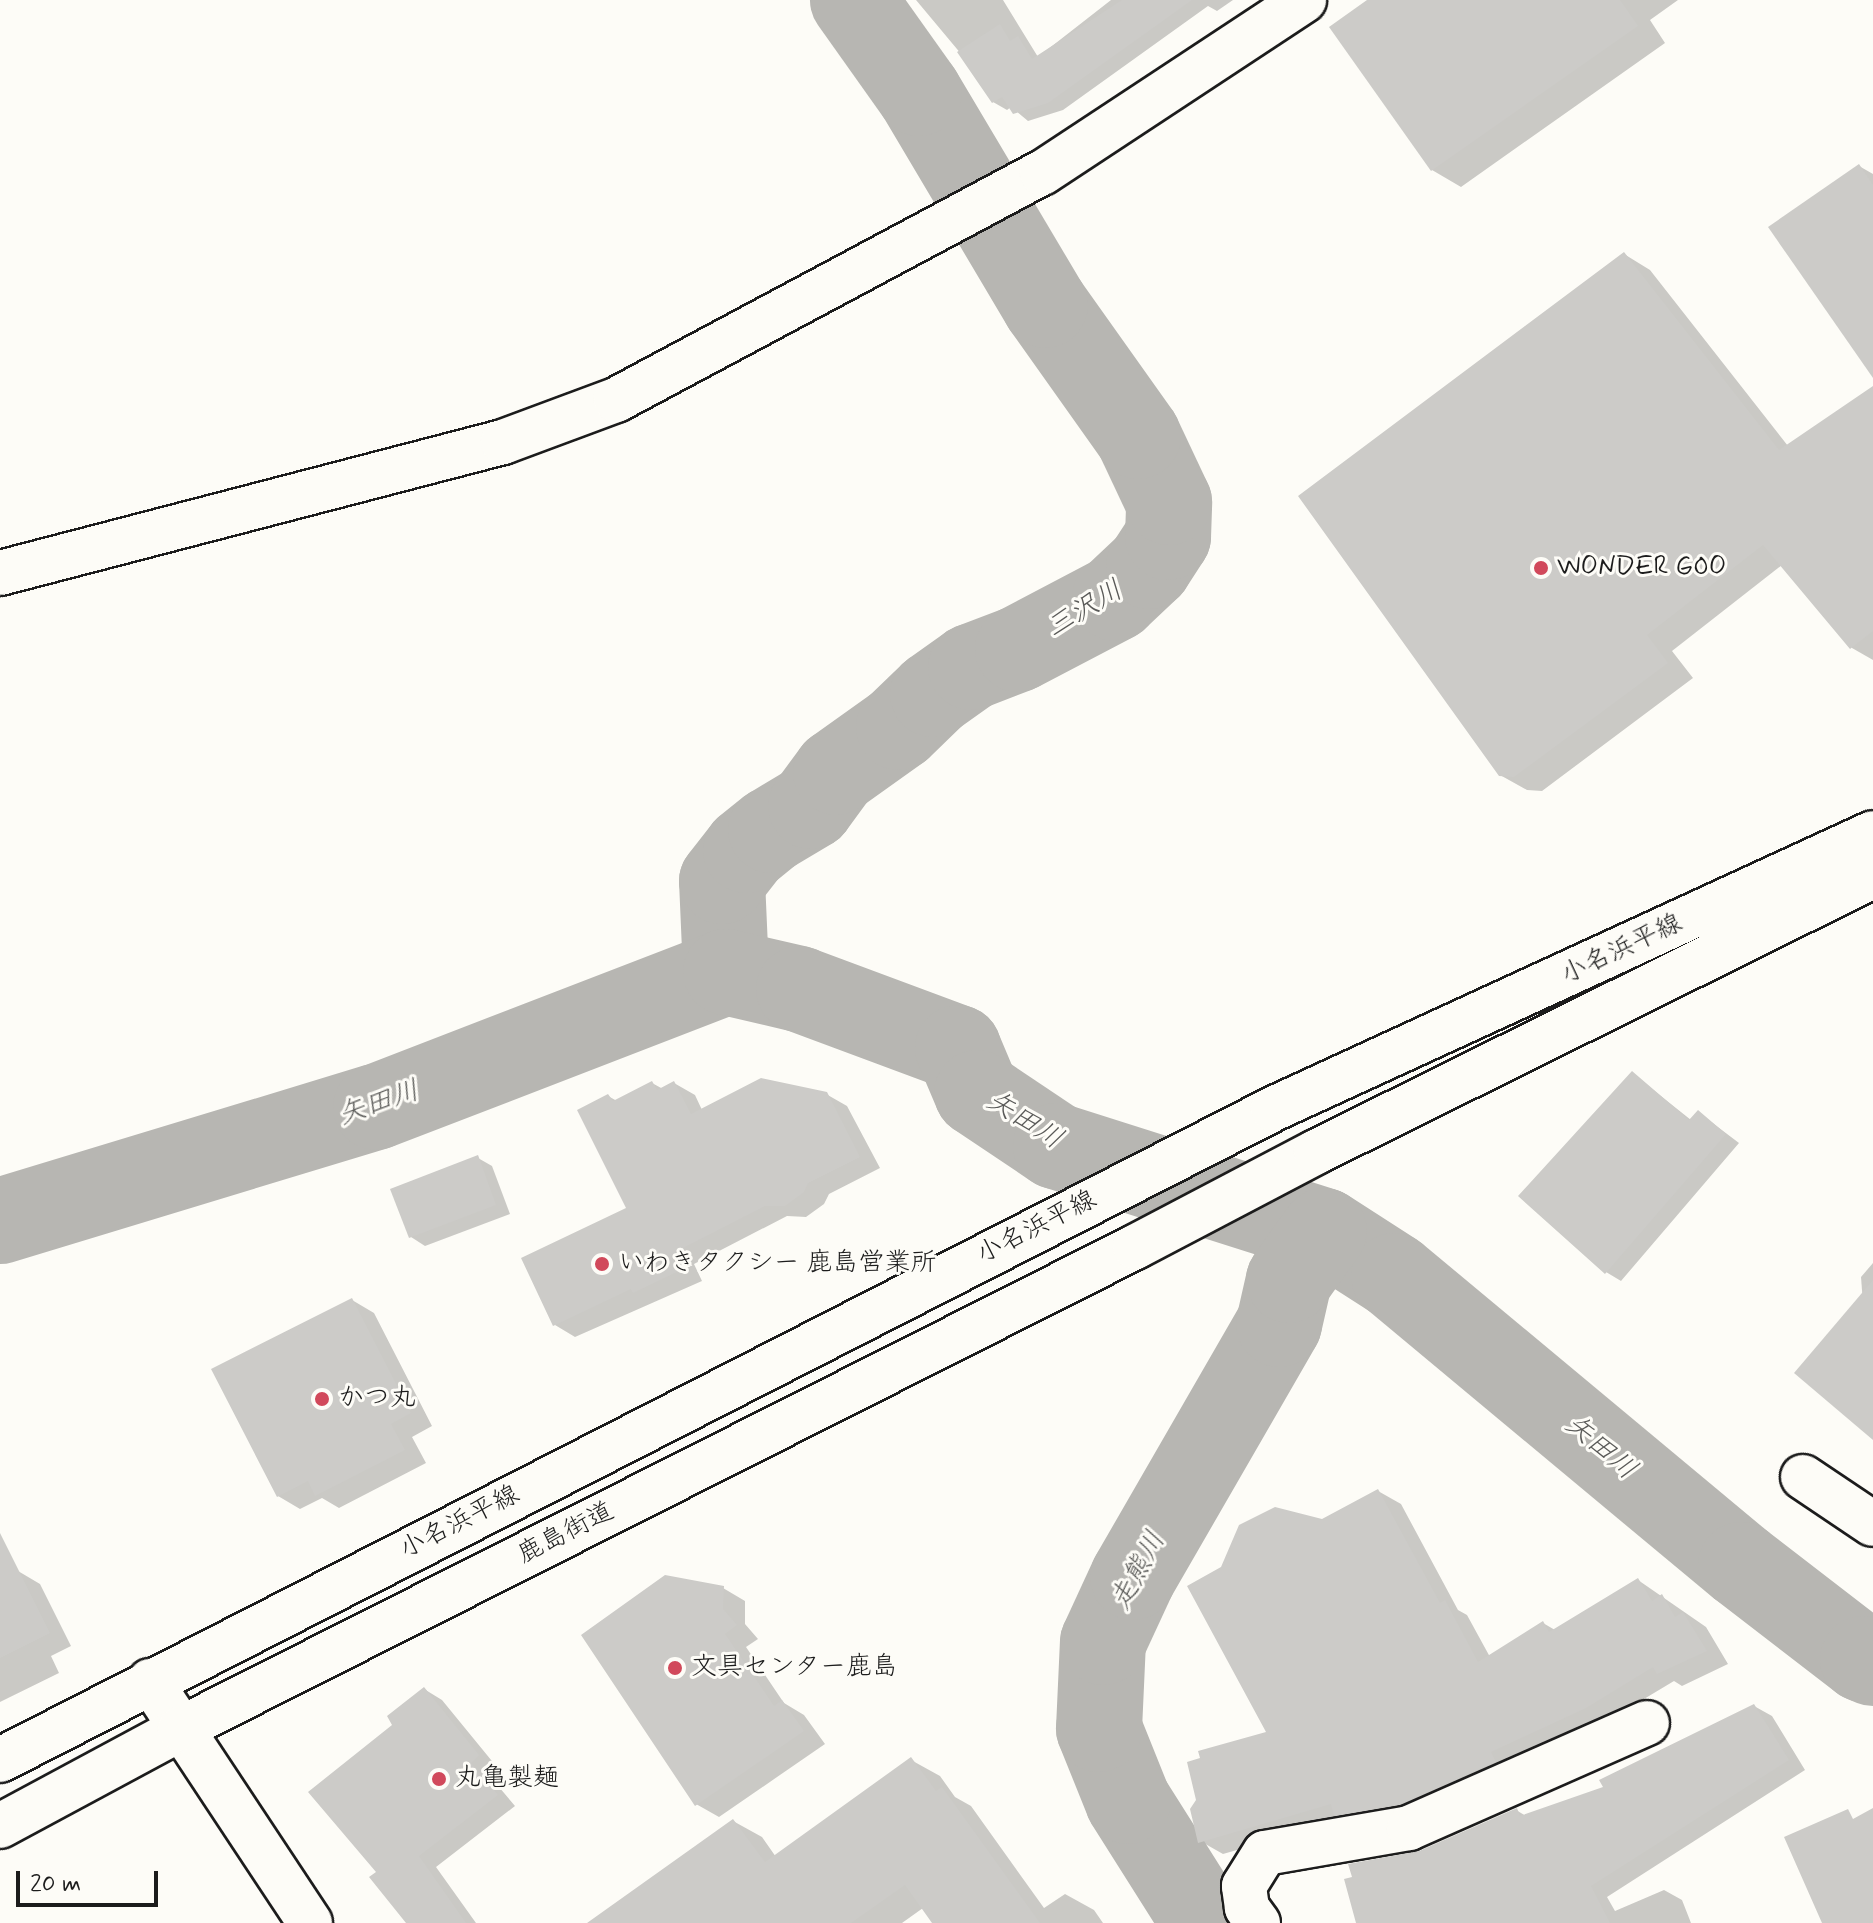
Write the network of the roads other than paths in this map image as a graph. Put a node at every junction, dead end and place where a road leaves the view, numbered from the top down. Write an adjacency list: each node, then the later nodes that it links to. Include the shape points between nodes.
1 (1304, 0): 2 (main road, via 1042,173 606,405 503,442)
2 (0, 573)
3 (1873, 833): 8 (main road, 小名浜平線, via 1273,1109)
4 (1873, 876): 5 (main road, 小名浜平線)
5 (1135, 1247): 10 (main road, 鹿島街道)
6 (1803, 1477): 7 (main road)
7 (1873, 1524)
8 (150, 1681): 10 (main road); 11 (main road, 小名浜平線)
9 (1647, 1723): 14 (main road, via 1409,1828 1265,1853 1244,1886 1247,1908)
10 (180, 1729): 12 (main road, 鹿島街道); 13 (main road)
11 (0, 1760)
12 (0, 1826)
13 (310, 1923)
14 (1258, 1923)

